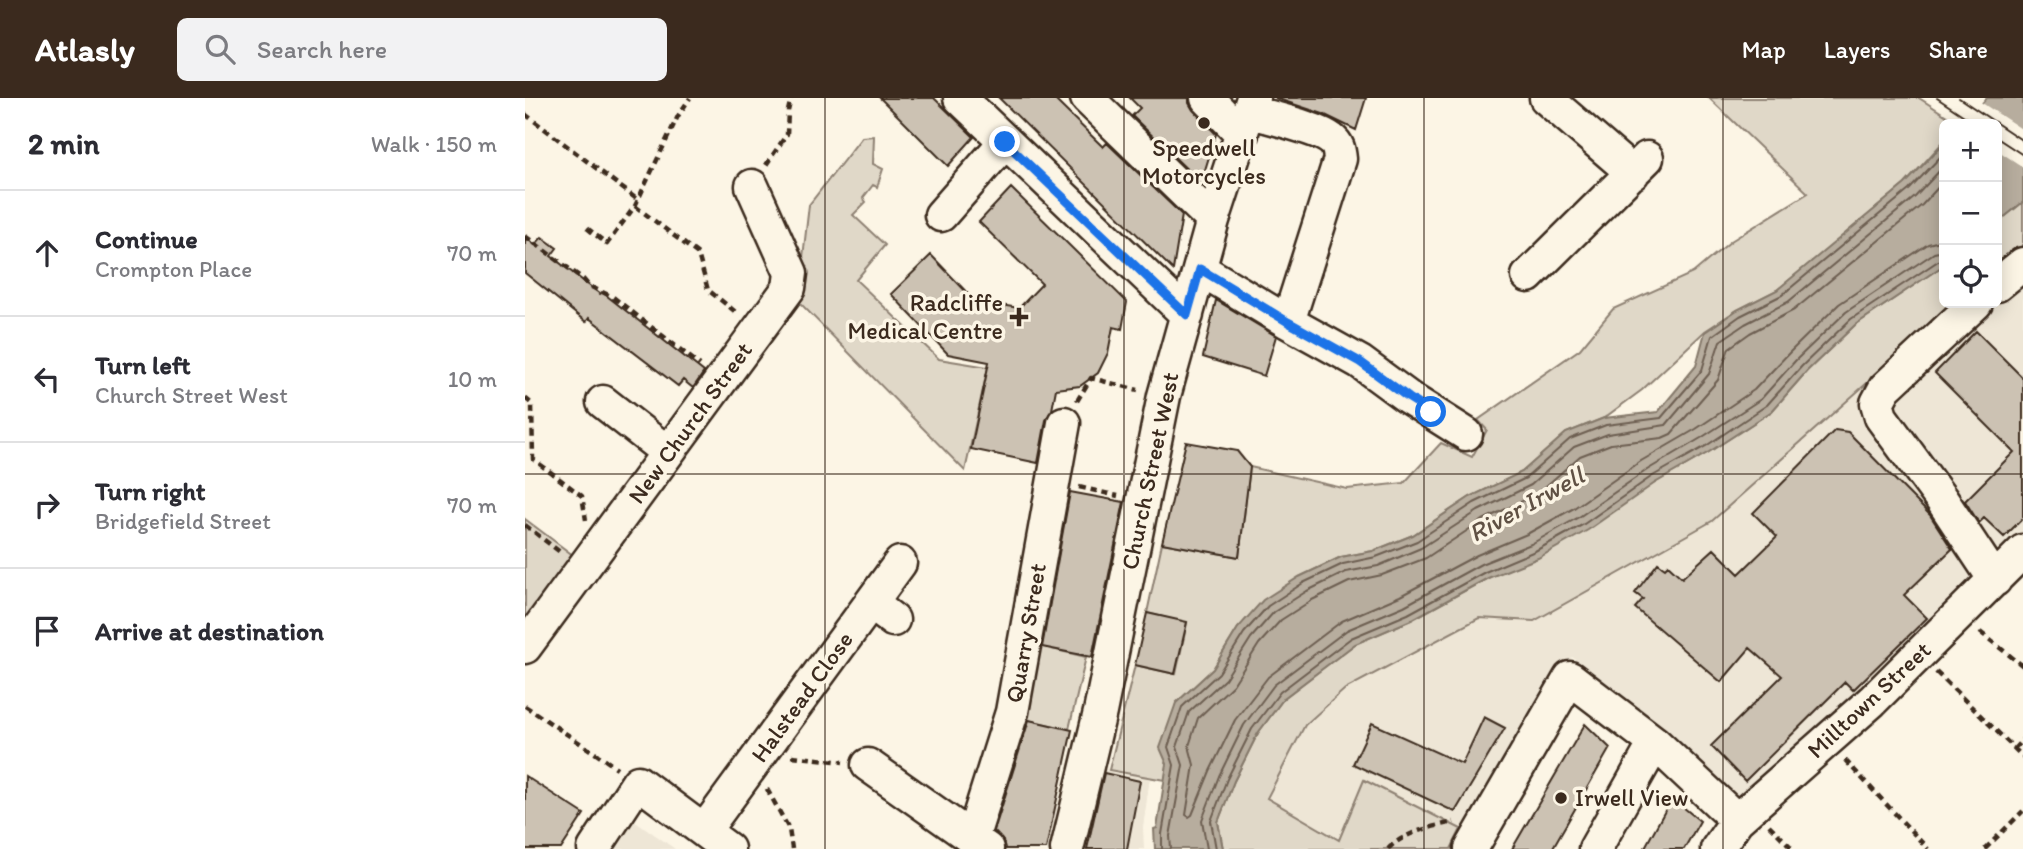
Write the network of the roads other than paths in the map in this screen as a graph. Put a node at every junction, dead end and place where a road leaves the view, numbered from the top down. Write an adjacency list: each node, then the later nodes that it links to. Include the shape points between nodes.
1 (1087, 98): 9 (street)
2 (1207, 98): 5 (street)
3 (1546, 98): 12 (street, via 1640,166 1547,241)
4 (972, 102): 6 (street)
5 (1248, 114): 9 (street, Church Street West); 16 (street, via 1324,134 1339,150 1340,159)
6 (1005, 142): 8 (street); 15 (street)
7 (752, 186): 20 (street, New Church Street, via 791,273 789,288)
8 (941, 215)
9 (1213, 220): 11 (street, Church Street West)
10 (2023, 264): 13 (street)
11 (1200, 269): 15 (street, Church Street West); 16 (street)
12 (1528, 276)
13 (2002, 281)
14 (1971, 308): 22 (street, via 1885,388 1877,403 1881,417 1941,500)
15 (1187, 315): 31 (street, Church Street West, via 1164,396 1100,712)
16 (1288, 322): 19 (street, via 1337,357 1360,362 1409,398 1437,403)
17 (603, 402): 20 (street)
18 (1064, 423): 29 (street, Quarry Street, via 1012,712)
19 (1466, 434)
20 (667, 452): 23 (street, New Church Street)
21 (900, 563): 28 (street, Halstead Close, via 882,611 756,759)
22 (2011, 572): 26 (street, Milltown Street)
23 (525, 647)
24 (1655, 743): 26 (street); 27 (street, via 1570,678); 32 (street)
25 (868, 765): 29 (street)
26 (1737, 820): 33 (street, Milltown Street)
27 (1478, 836)
28 (716, 840): 30 (street, via 638,782)
29 (979, 844)
30 (594, 849)
31 (1067, 849)
32 (1594, 849)
33 (1717, 849)

